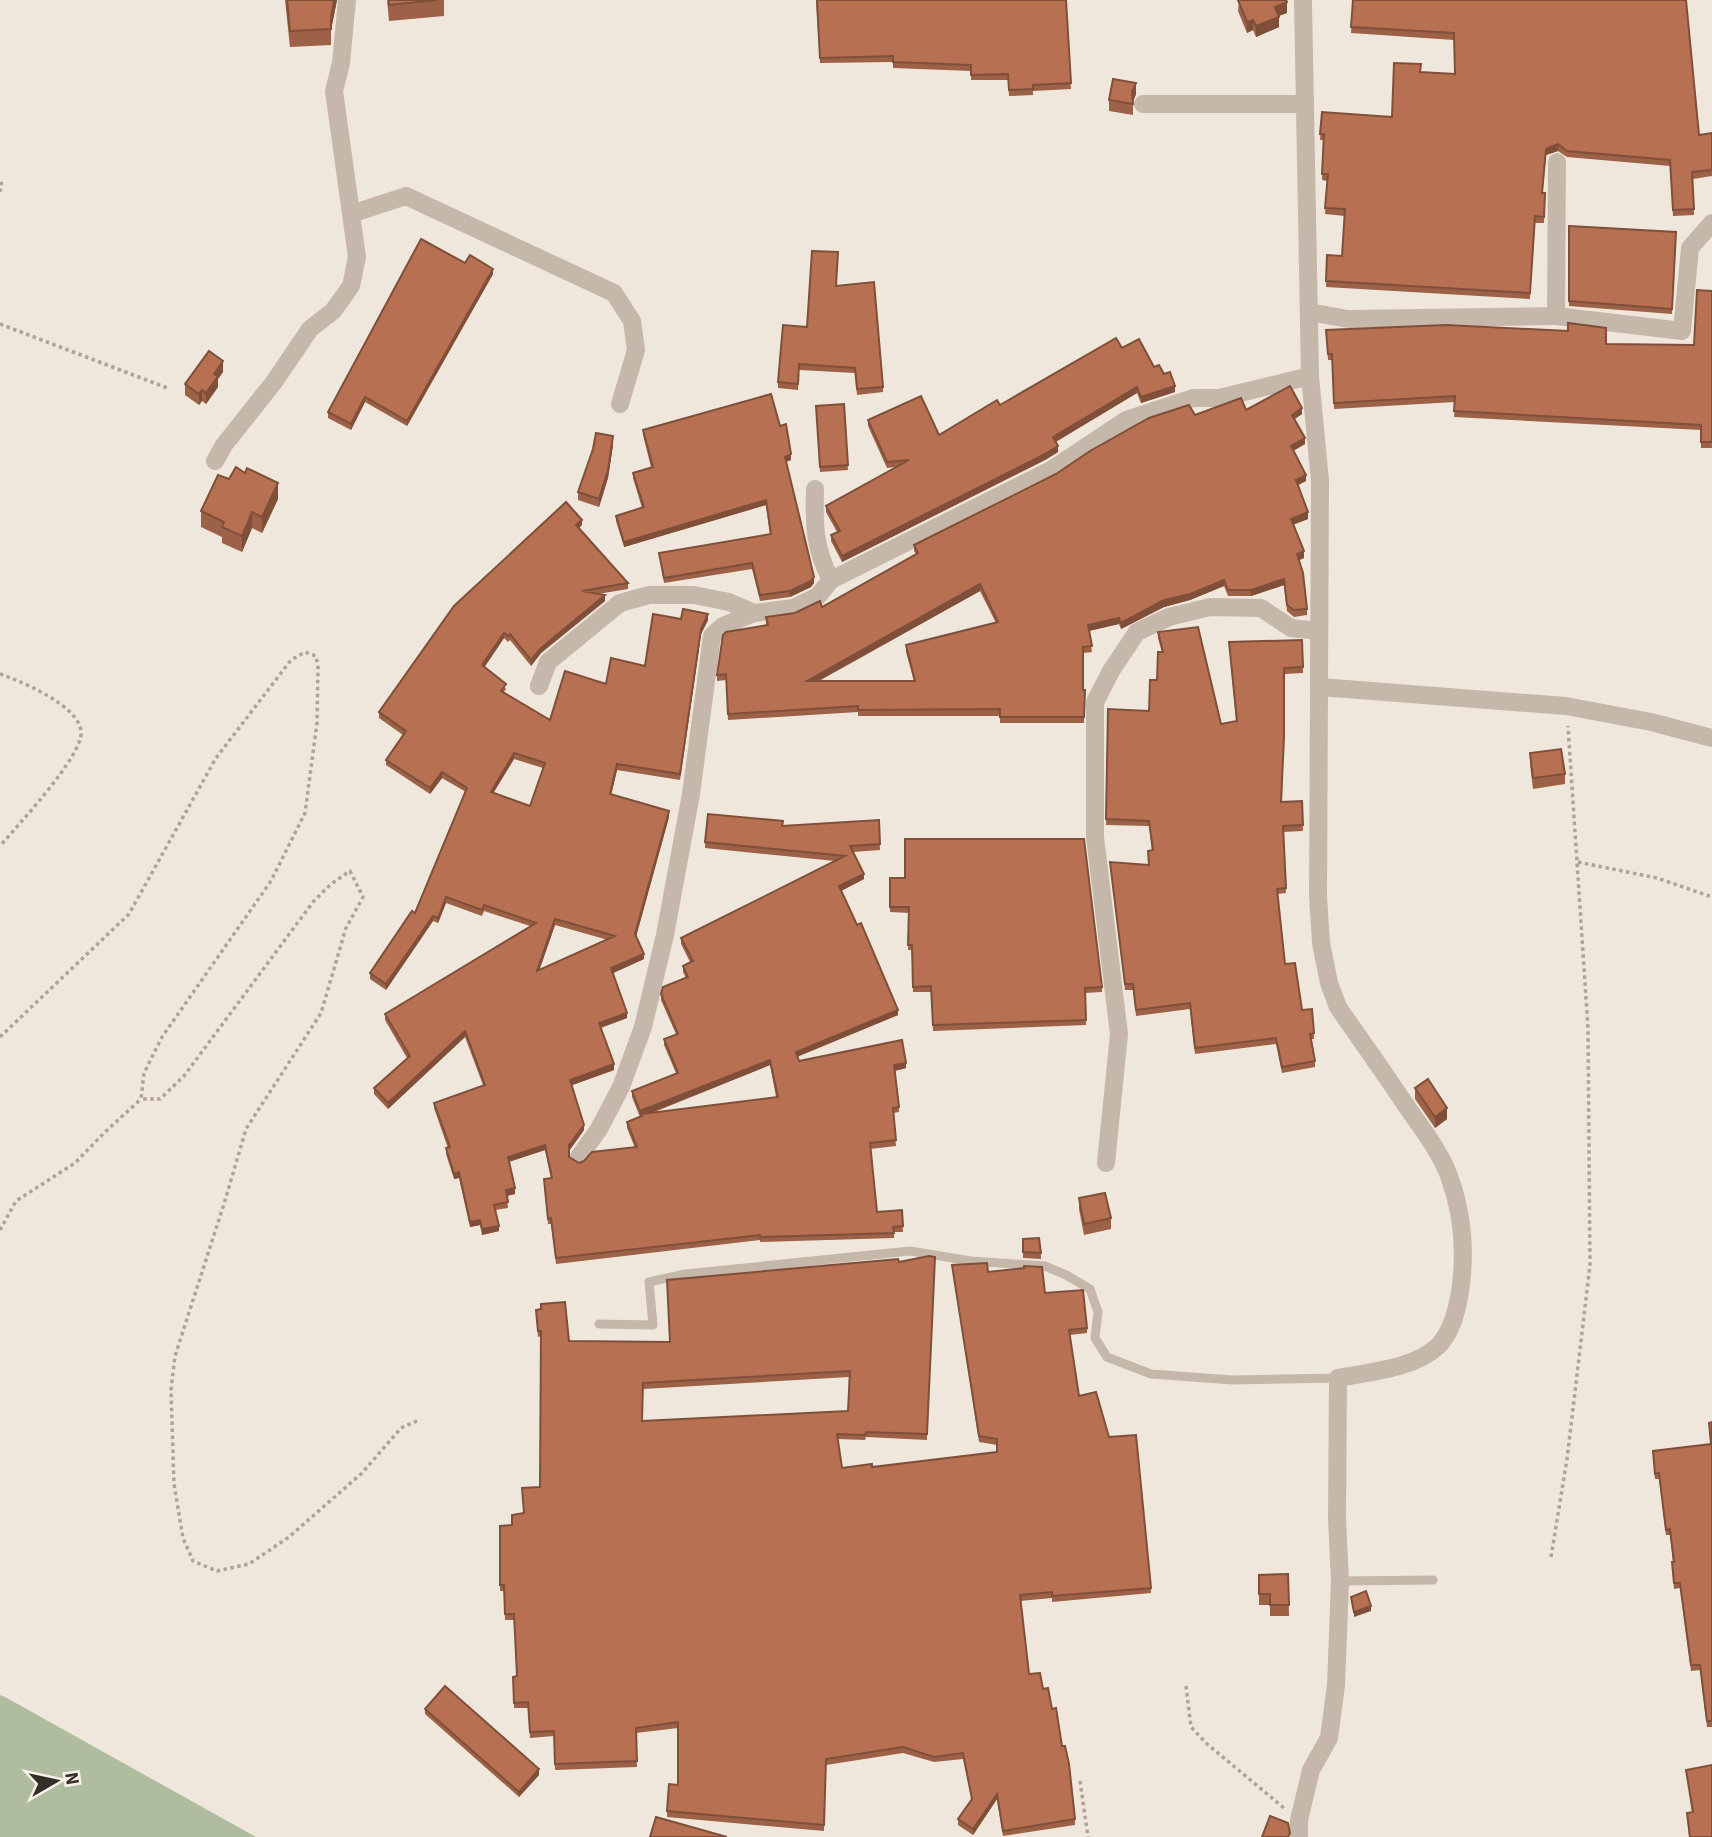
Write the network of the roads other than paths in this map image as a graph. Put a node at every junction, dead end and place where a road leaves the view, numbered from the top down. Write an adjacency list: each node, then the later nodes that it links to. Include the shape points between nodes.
1 (347, 0): 6 (street, via 334,91)
2 (1304, 0): 4 (street)
3 (1143, 104): 4 (street)
4 (1304, 104): 8 (street)
5 (1557, 162): 9 (street)
6 (351, 214): 11 (street, via 406,196 614,293 632,321 636,350); 12 (street, via 357,257 351,286 333,311 310,329)
7 (1712, 223): 9 (street, via 1690,248 1682,331)
8 (1309, 312): 9 (street, via 1348,319); 10 (street)
9 (1556, 316)
10 (1310, 376): 14 (street, via 1219,398 1193,398 1126,420 1051,470); 16 (street, via 1320,481)
11 (620, 404)
12 (215, 461)
13 (815, 489): 14 (street, via 820,558)
14 (831, 580): 15 (street, via 818,596 793,608)
15 (754, 613): 17 (street, via 694,595 649,595 620,604 548,663); 20 (street, via 712,636 691,794 643,1027 621,1087)
16 (1319, 631): 18 (street); 21 (street, via 1291,628 1261,608 1210,607 1169,617 1137,632 1095,702 1095,837 1119,1034)
17 (539, 686)
18 (1320, 687): 19 (street, via 1566,706); 23 (street, via 1318,896 1329,983 1338,1007 1425,1132 1448,1174 1464,1237 1455,1315 1438,1346 1414,1360)
19 (1712, 738)
20 (579, 1157)
21 (1106, 1163)
22 (599, 1324): 23 (lane, via 653,1325 649,1282 685,1274 910,1251 1045,1266 1066,1275 1090,1289 1098,1312 1095,1338 1107,1357 1150,1374 1233,1380)
23 (1338, 1378): 25 (street)
24 (1433, 1580): 25 (lane)
25 (1340, 1581): 26 (street, via 1329,1738 1311,1770)
26 (1299, 1828)

